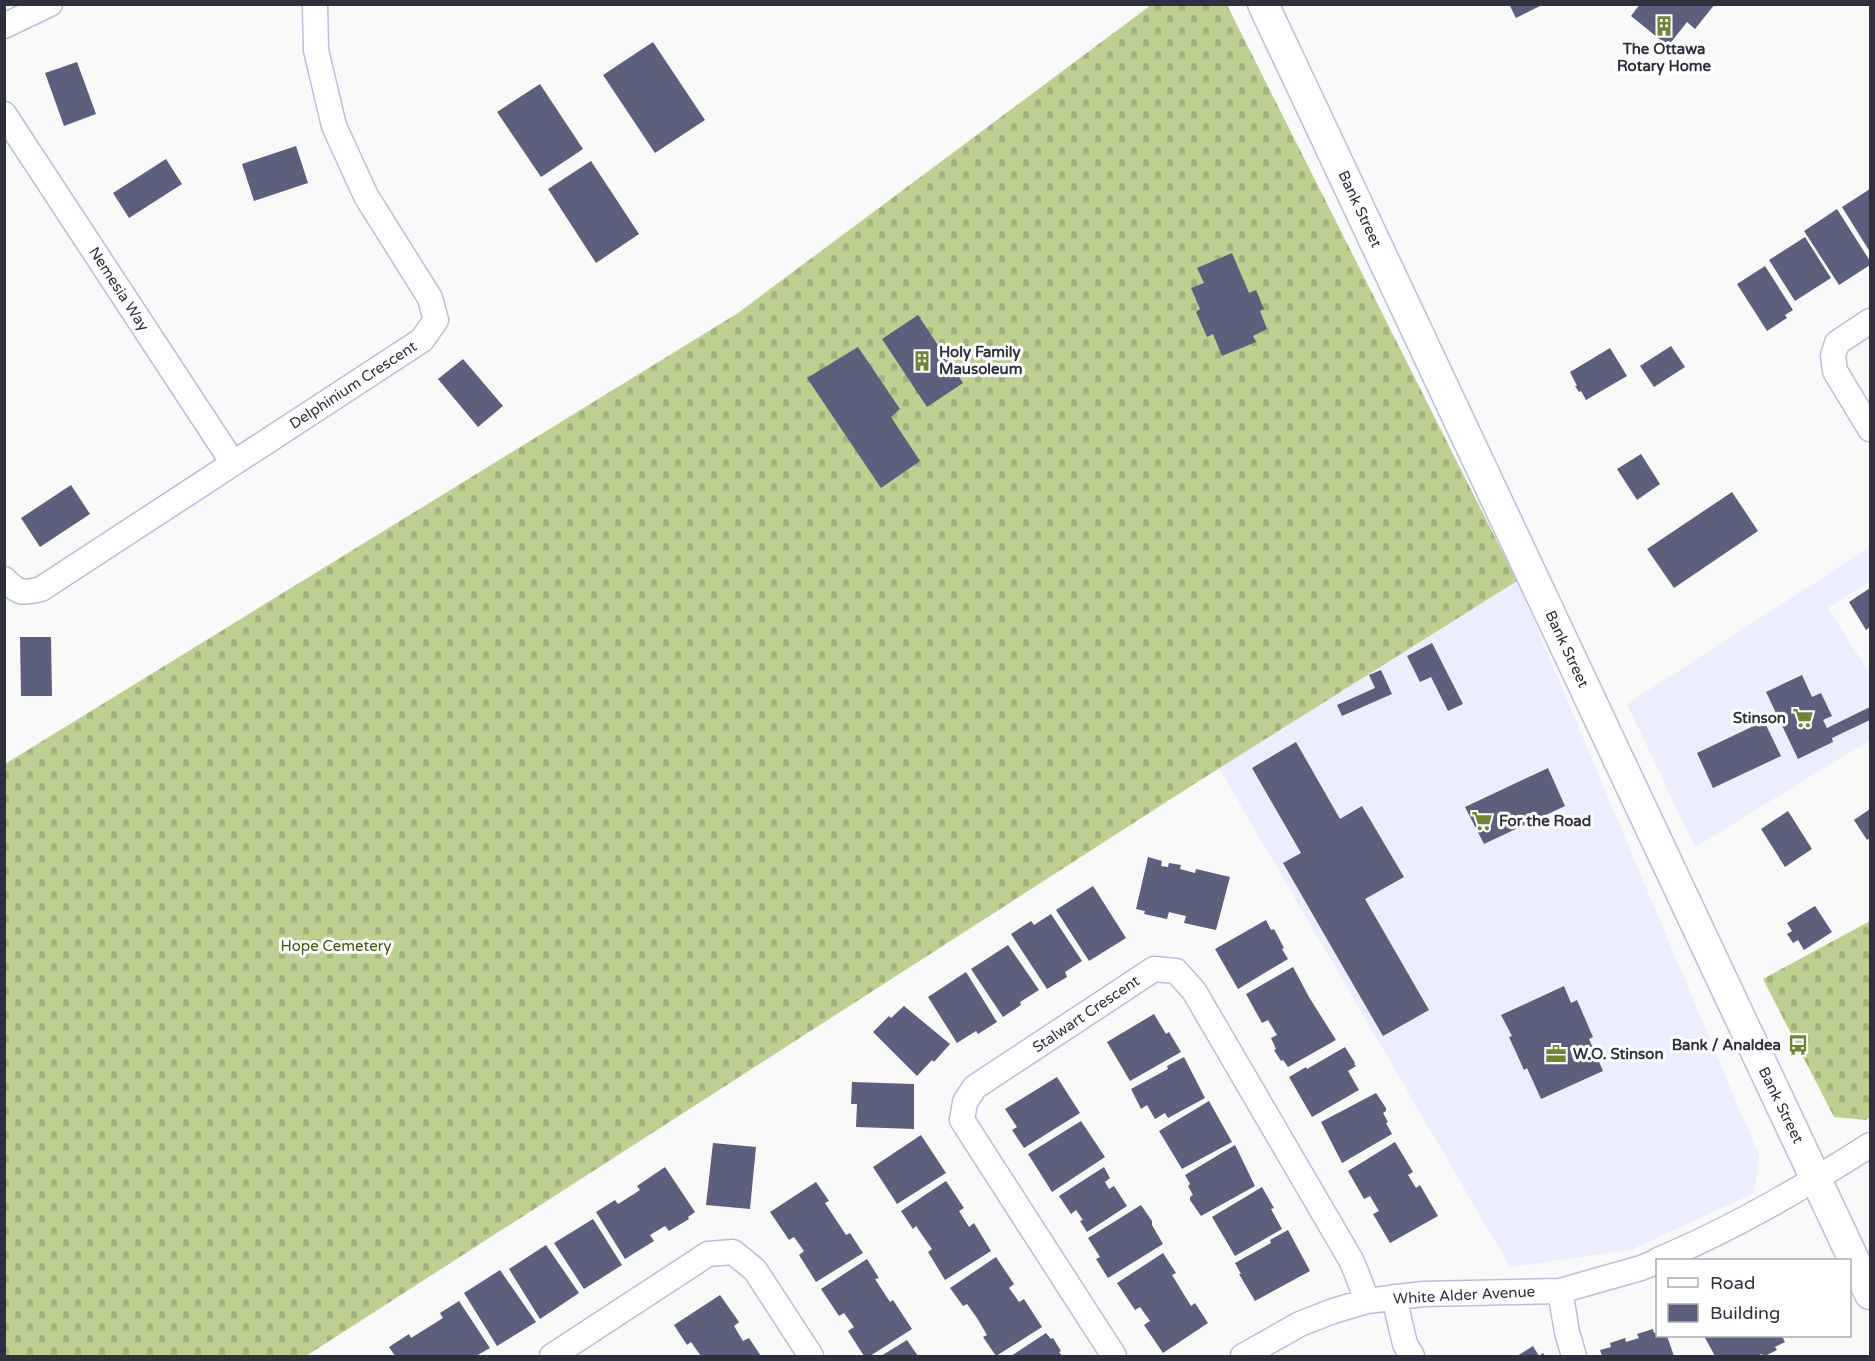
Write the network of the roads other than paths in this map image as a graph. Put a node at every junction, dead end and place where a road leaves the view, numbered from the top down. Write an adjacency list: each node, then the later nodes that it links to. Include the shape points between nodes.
1 (50, 4): 4 (street)
2 (315, 4): 8 (street, Delphinium Crescent, via 316,50 334,126 366,196 430,298 436,320 422,340)
3 (1263, 4): 11 (main road, Bank Street)
4 (4, 26)
5 (4, 114): 8 (street, Nemesia Way)
6 (1870, 321): 7 (street, via 1837,343 1833,356 1835,371)
7 (1870, 429)
8 (233, 463): 9 (street, Delphinium Crescent, via 40,589 15,590)
9 (4, 579)
10 (1870, 1145): 11 (street, White Alder Avenue)
11 (1816, 1179): 12 (street, White Alder Avenue); 15 (main road, Bank Street)
12 (1663, 1259)
13 (1656, 1262): 14 (street, White Alder Avenue)
14 (1560, 1291): 16 (street, White Alder Avenue); 23 (street)
15 (1870, 1294)
16 (1394, 1297): 17 (street, White Alder Avenue); 22 (street, via 1405,1344)
17 (1367, 1301): 20 (street, Stalwart Crescent, via 1351,1260 1194,992 1176,971 1154,969 975,1087 965,1102 963,1119); 21 (street, White Alder Avenue, via 1300,1324)
18 (552, 1356): 19 (street, via 708,1254 733,1252 755,1270)
19 (811, 1356)
20 (1114, 1356)
21 (1243, 1356)
22 (1412, 1356)
23 (1574, 1356)

